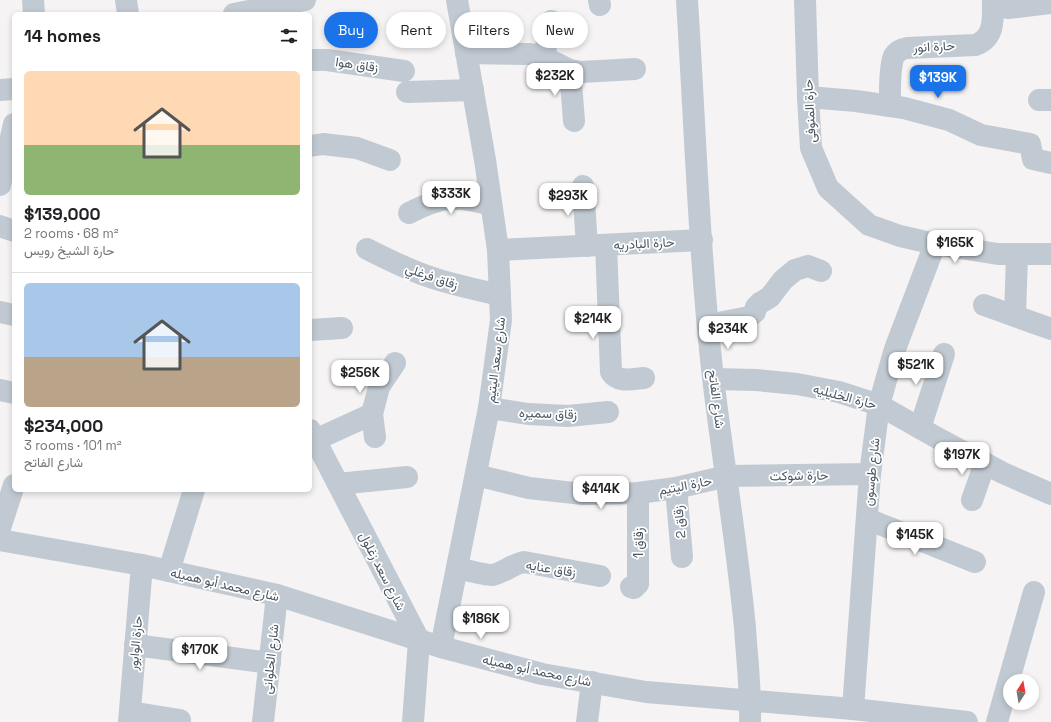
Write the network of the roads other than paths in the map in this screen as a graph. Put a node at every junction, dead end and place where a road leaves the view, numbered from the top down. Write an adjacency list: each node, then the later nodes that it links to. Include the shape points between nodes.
1 (33, 0): 9 (street)
2 (126, 0): 10 (street)
3 (456, 0): 13 (street, شارع سعد اليتيم)
4 (687, 0): 34 (street, شارع الفاتح)
5 (805, 0): 21 (street, حارة المنوفى)
6 (993, 1): 7 (street, حارة انور, via 1008,8); 22 (street, حارة انور, via 993,20 988,37 982,42 975,45 906,48 894,56)
7 (1051, 3)
8 (290, 4): 11 (street)
9 (34, 12)
10 (128, 12)
11 (245, 12)
12 (546, 48): 14 (street)
13 (466, 53): 14 (street, via 530,54); 20 (street, شارع سعد اليتيم)
14 (544, 57): 17 (street)
15 (312, 60): 20 (street, زقاق هوا, via 327,60 405,81)
16 (635, 68): 17 (street, via 581,72)
17 (570, 70): 23 (street)
18 (12, 89): 19 (street)
19 (0, 90)
20 (473, 90): 30 (street, شارع سعد اليتيم)
21 (808, 97): 22 (street); 35 (street, حارة المنوفى, via 811,148 828,188 868,225)
22 (890, 106): 27 (street, via 949,120 982,135 1030,144 1033,159)
23 (574, 121)
24 (12, 133): 28 (street)
25 (312, 146): 26 (street, via 323,144 357,148)
26 (390, 160)
27 (1051, 163)
28 (0, 185)
29 (583, 186): 36 (street)
30 (491, 205): 31 (street, via 471,199 449,198 428,203); 38 (street, شارع سعد اليتيم)
31 (409, 213)
32 (0, 226): 33 (street)
33 (12, 230)
34 (702, 240): 36 (street, حارة البادريه); 47 (street, شارع الفاتح)
35 (935, 244): 39 (street, via 998,254); 57 (street, شارع طوسون, via 895,349)
36 (597, 246): 38 (street, حارة البادريه); 53 (street, via 611,372 621,380)
37 (367, 249): 42 (street, زقاق فرغلي, via 432,278)
38 (498, 250): 42 (street, شارع سعد اليتيم)
39 (1017, 254): 40 (street); 46 (street)
40 (1051, 254)
41 (821, 271): 47 (street, via 808,266 795,270 783,280 770,297 756,307 750,317)
42 (500, 295): 58 (street, شارع سعد اليتيم, via 501,320)
43 (984, 305): 46 (street)
44 (0, 312): 45 (street)
45 (12, 315)
46 (1015, 316): 49 (street)
47 (708, 325): 54 (street, شارع الفاتح)
48 (342, 328): 50 (street)
49 (1051, 329)
50 (312, 330)
51 (944, 354): 61 (street)
52 (395, 363): 60 (street, via 379,387)
53 (644, 378)
54 (714, 379): 57 (street, حارة الخليليه, via 797,384 839,392); 67 (street, شارع الفاتح)
55 (0, 390): 56 (street)
56 (12, 393)
57 (879, 405): 61 (street, حارة الخليليه); 66 (street, شارع طوسون)
58 (489, 408): 59 (street, زقاق سميره, via 528,414); 65 (street, شارع سعد اليتيم)
59 (608, 412)
60 (372, 414): 62 (street); 63 (street)
61 (920, 428): 64 (street, حارة الخليليه)
62 (313, 435): 69 (street, شارع سعد زغلول)
63 (375, 437)
64 (985, 463): 74 (street, حارة الخليليه); 75 (street)
65 (476, 474): 73 (street, حارة اليتيم, via 537,489 583,494); 82 (street, شارع سعد اليتيم)
66 (870, 474): 67 (street, حارة شوكت); 76 (street, شارع طوسون)
67 (727, 476): 70 (street, حارة اليتيم); 93 (street, شارع الفاتح, via 741,585)
68 (407, 477): 69 (street)
69 (338, 484): 88 (street, شارع سعد زغلول)
70 (676, 488): 73 (street, حارة اليتيم); 79 (street, زقاق 2)
71 (12, 491): 77 (street)
72 (193, 492): 83 (street)
73 (638, 493): 85 (street, زقاق 1, via 638,584)
74 (1051, 494)
75 (972, 500)
76 (867, 519): 80 (street); 94 (street, شارع طوسون)
77 (0, 528)
78 (0, 540): 81 (street, شارع محمد أبو هميله)
79 (682, 557)
80 (975, 562)
81 (142, 565): 83 (street, شارع محمد أبو هميله); 89 (street, حارة الوابور)
82 (457, 568): 84 (street, زقاق عنايه, via 492,575 516,563 524,562); 90 (street, شارع سعد اليتيم)
83 (169, 571): 87 (street, شارع محمد أبو هميله)
84 (600, 576)
85 (631, 587)
86 (1034, 592): 102 (street)
87 (277, 595): 88 (street, شارع محمد أبو هميله); 91 (street, شارع الحلوانى)
88 (418, 640): 90 (street, شارع محمد أبو هميله); 98 (street)
89 (135, 645): 91 (street); 95 (street, حارة الوابور)
90 (441, 647): 92 (street, شارع محمد أبو هميله, via 542,674)
91 (270, 663): 97 (street, شارع الحلوانى)
92 (592, 682): 93 (street, شارع محمد أبو هميله, via 646,692); 99 (street)
93 (751, 701): 94 (street, شارع محمد أبو هميله); 100 (street, شارع الفاتح)
94 (853, 709): 101 (street, شارع محمد أبو هميله)
95 (129, 717): 96 (street)
96 (180, 720)
97 (263, 722)
98 (413, 722)
99 (587, 722)
100 (750, 722)
101 (967, 722)
102 (997, 722)

